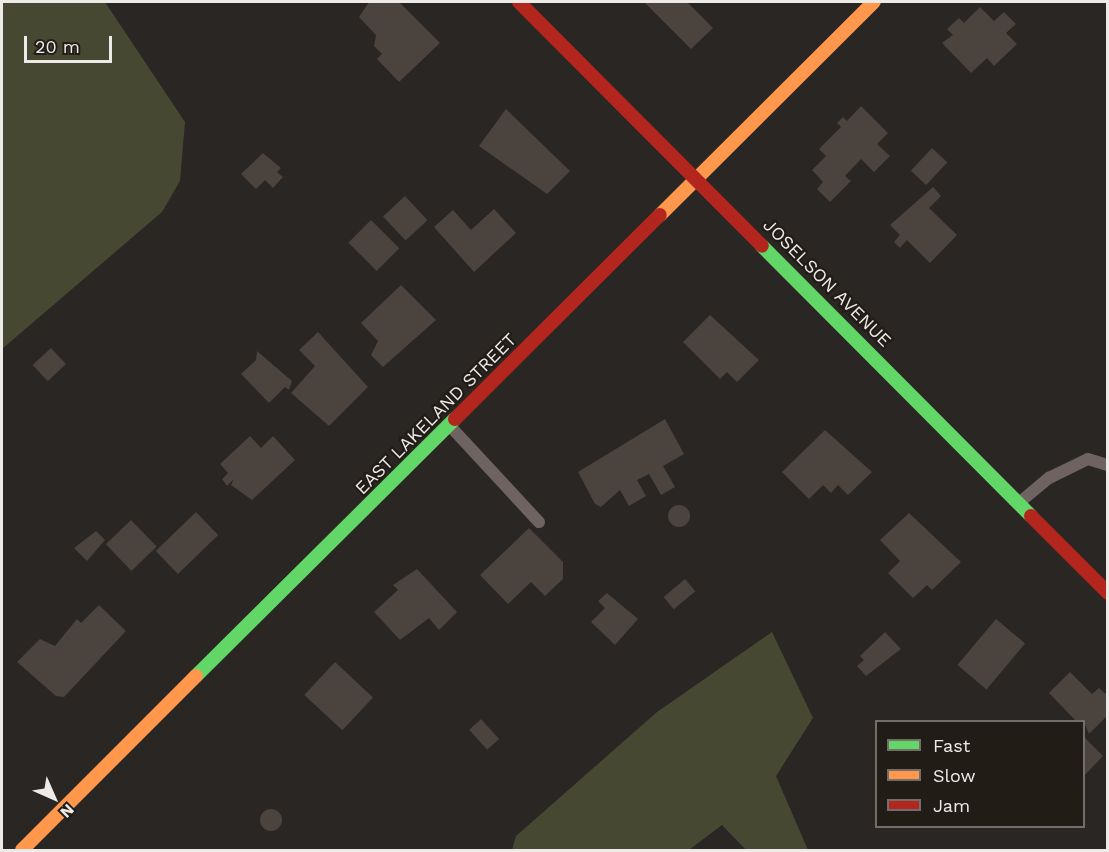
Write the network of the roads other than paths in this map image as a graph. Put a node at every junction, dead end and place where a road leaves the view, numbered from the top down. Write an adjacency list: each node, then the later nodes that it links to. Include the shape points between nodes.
1 (519, 2): 3 (street, JOSELSON AVENUE)
2 (874, 2): 3 (street, EAST LAKELAND STREET)
3 (698, 178): 4 (street, EAST LAKELAND STREET); 6 (street, JOSELSON AVENUE)
4 (449, 426): 7 (lane); 9 (street, EAST LAKELAND STREET)
5 (1107, 465): 6 (lane, via 1088,459 1049,478)
6 (1019, 503): 8 (street, JOSELSON AVENUE)
7 (539, 522)
8 (1107, 593)
9 (22, 850)

